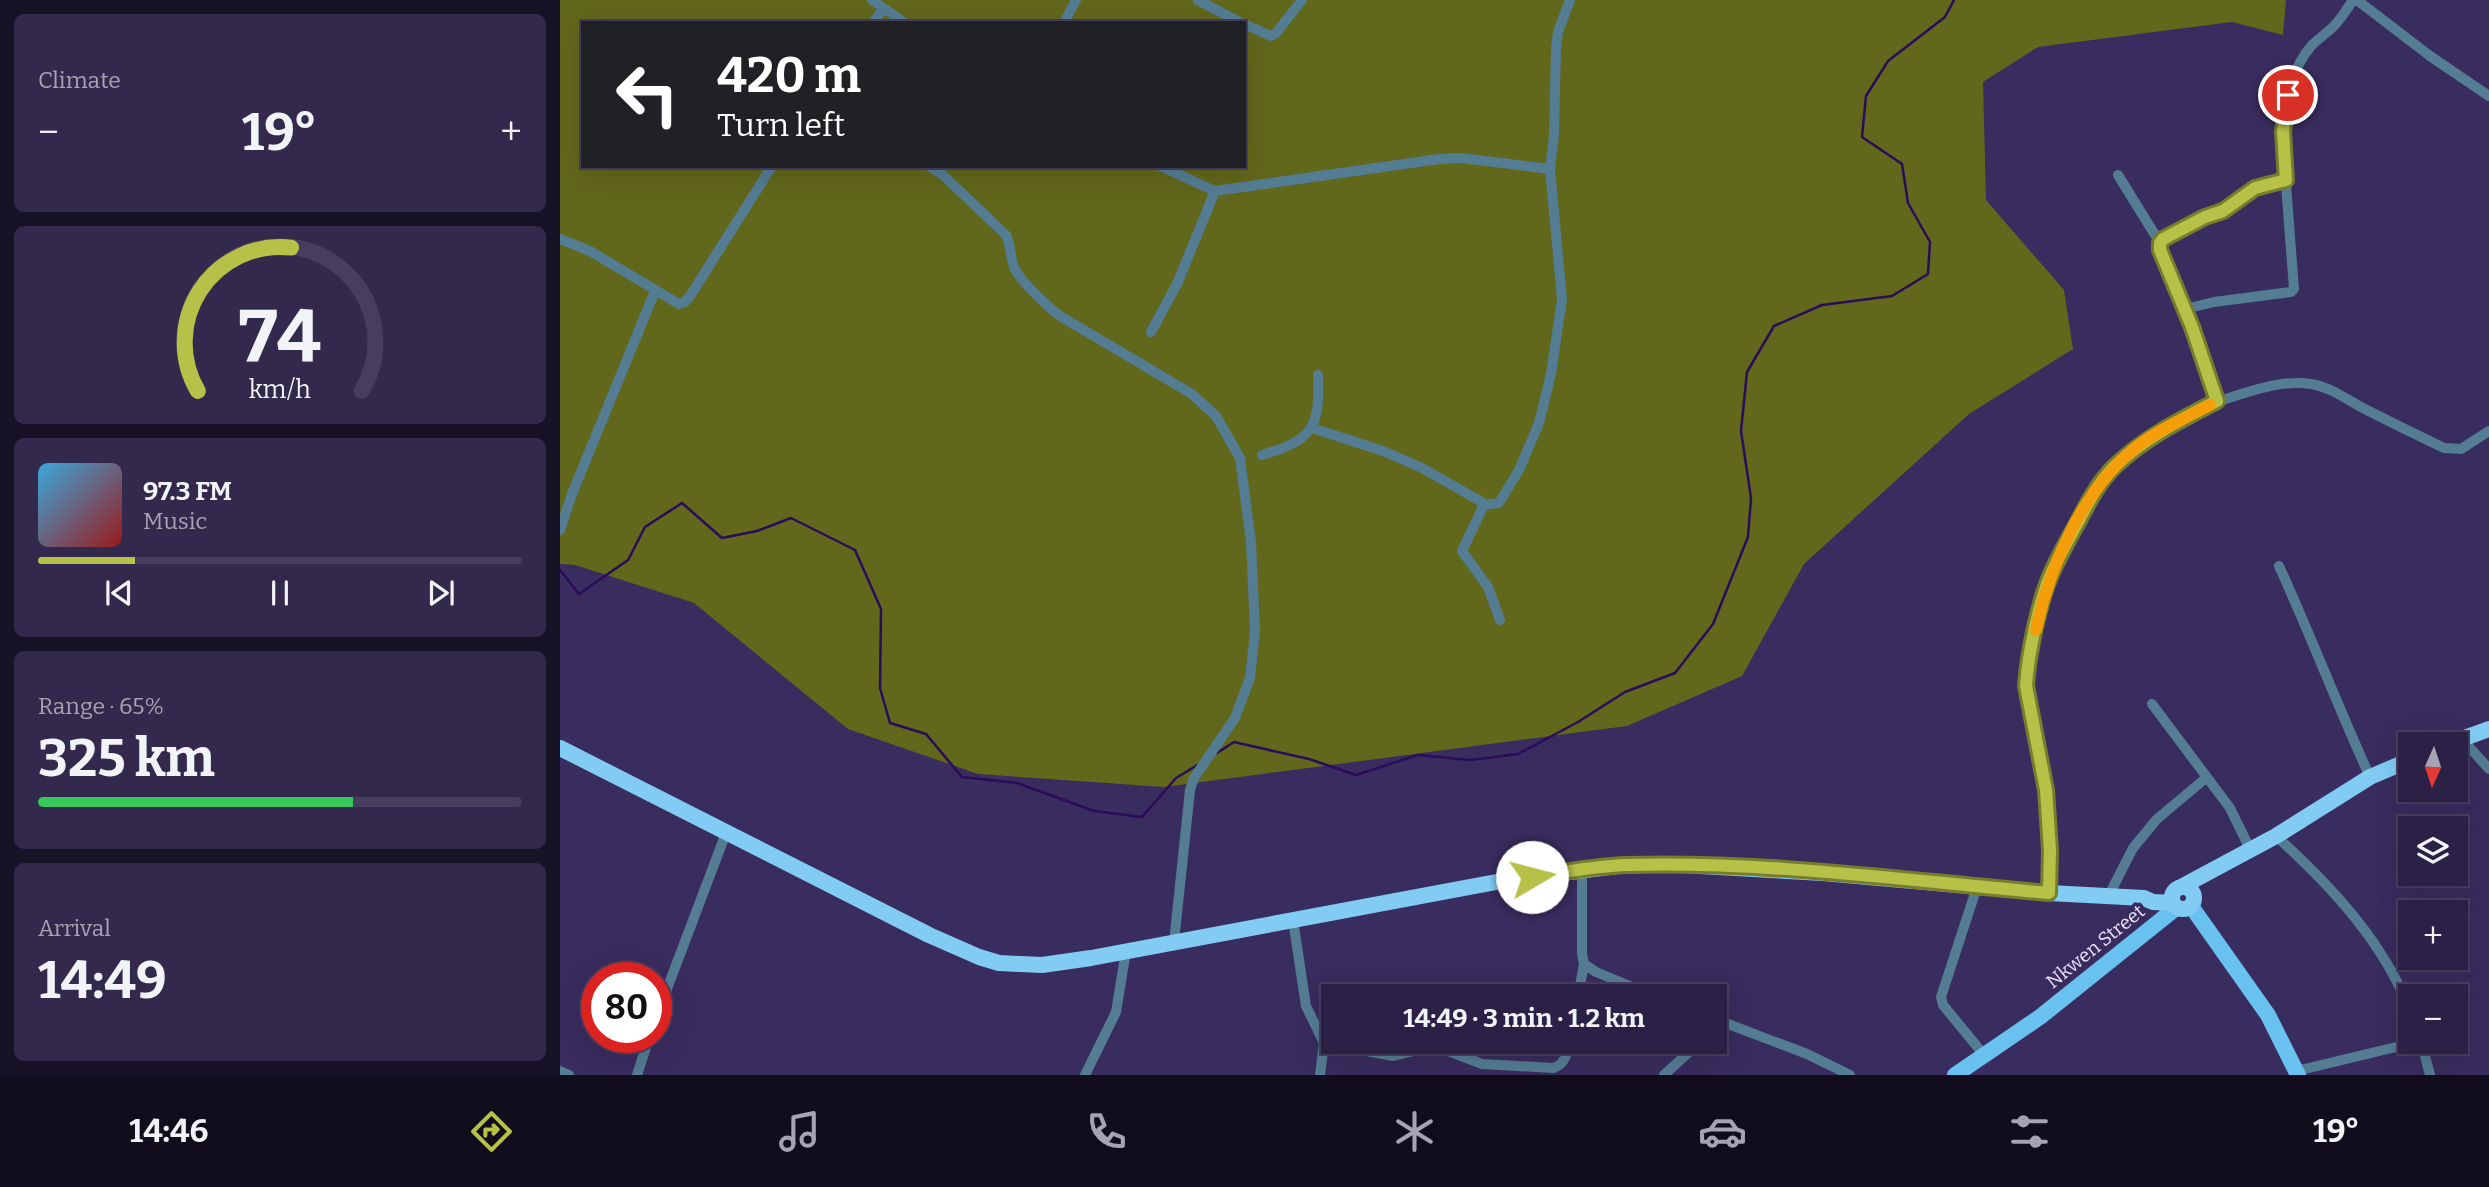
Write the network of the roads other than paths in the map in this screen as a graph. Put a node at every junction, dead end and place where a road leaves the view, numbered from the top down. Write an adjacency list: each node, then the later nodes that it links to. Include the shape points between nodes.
1 (872, 0): 7 (street)
2 (1076, 0): 10 (street)
3 (1198, 0): 11 (street)
4 (1302, 0): 12 (street, via 1271,36)
5 (1570, 0): 17 (street, via 1556,48)
6 (2355, 0): 13 (street); 19 (street, via 2314,43 2293,75 2283,132)
7 (883, 9): 8 (street); 9 (street)
8 (874, 21)
9 (902, 21)
10 (1065, 21)
11 (1237, 21)
12 (1246, 25)
13 (2489, 96)
14 (771, 168): 23 (street, via 685,302 673,302)
15 (932, 168): 53 (street, via 1006,235 1014,268 1045,305 1192,394 1216,416 1240,458 1251,542 1255,631 1250,678 1235,718 1190,790)
16 (1164, 168): 20 (street)
17 (1550, 169): 20 (street, via 1439,159); 31 (street, via 1562,299 1551,374 1539,423 1519,470 1499,503)
18 (2118, 175): 22 (street)
19 (2286, 180): 22 (street, via 2255,188 2223,211); 24 (street, via 2294,289)
20 (1215, 191): 25 (street, via 1177,284)
21 (560, 239): 23 (street, via 590,251)
22 (2160, 243): 24 (street)
23 (655, 291): 32 (street)
24 (2185, 309): 27 (street)
25 (1151, 332)
26 (1318, 375): 28 (street, via 1319,400)
27 (2217, 401): 29 (street, via 2268,386 2310,384 2325,387 2444,448 2461,449); 49 (street, via 2169,426 2112,469 2094,491 2051,574 2026,686 2046,790)
28 (1312, 428): 30 (street, via 1289,447); 31 (street, via 1422,468)
29 (2489, 431)
30 (1262, 455)
31 (1483, 505): 34 (street, via 1462,551 1488,587)
32 (560, 530)
33 (2279, 566): 42 (street)
34 (1500, 620)
35 (2152, 704): 43 (street)
36 (2489, 729): 37 (highway)
37 (2468, 736)
38 (560, 748): 44 (highway)
39 (2468, 752): 41 (street)
40 (2398, 765): 42 (highway)
41 (2489, 769)
42 (2370, 777): 45 (highway)
43 (2206, 778): 46 (street, via 2230,808); 50 (street, via 2157,819 2133,848)
44 (726, 833): 54 (highway, via 929,935 999,963 1042,965); 56 (street)
45 (2276, 836): 46 (highway); 59 (street, via 2362,929)
46 (2250, 849): 51 (highway, via 2223,864)
47 (1582, 869): 48 (highway, via 1731,867); 52 (highway); 55 (street)
48 (1977, 887): 49 (highway); 71 (street, via 1941,997)
49 (2049, 893): 50 (highway)
50 (2108, 897): 51 (highway, via 2153,902)
51 (2181, 899): 71 (main road, Nkwen Street, via 2040,1017); 73 (main road, via 2268,1015)
52 (1293, 920): 53 (highway); 61 (street, via 1306,1006)
53 (1174, 942): 54 (highway)
54 (1126, 951): 76 (street, via 1116,1012)
55 (1584, 964): 57 (street); 58 (street)
56 (672, 976)
57 (1580, 984)
58 (1625, 984)
59 (2398, 984)
60 (1727, 1026): 79 (street, via 1807,1054)
61 (1321, 1037)
62 (2398, 1047): 73 (street)
63 (644, 1053): 75 (street)
64 (1323, 1054): 77 (street)
65 (1382, 1054): 66 (street)
66 (1401, 1054)
67 (1456, 1054): 68 (street, via 1482,1064 1555,1068)
68 (1567, 1054)
69 (1687, 1054): 78 (street)
70 (2424, 1054): 81 (street)
71 (1984, 1055): 80 (main road, Nkwen Street)
72 (560, 1071): 74 (street)
73 (2297, 1073)
74 (569, 1075)
75 (637, 1075)
76 (1085, 1075)
77 (1320, 1075)
78 (1664, 1075)
79 (1850, 1075)
80 (1955, 1075)
81 (2430, 1075)

